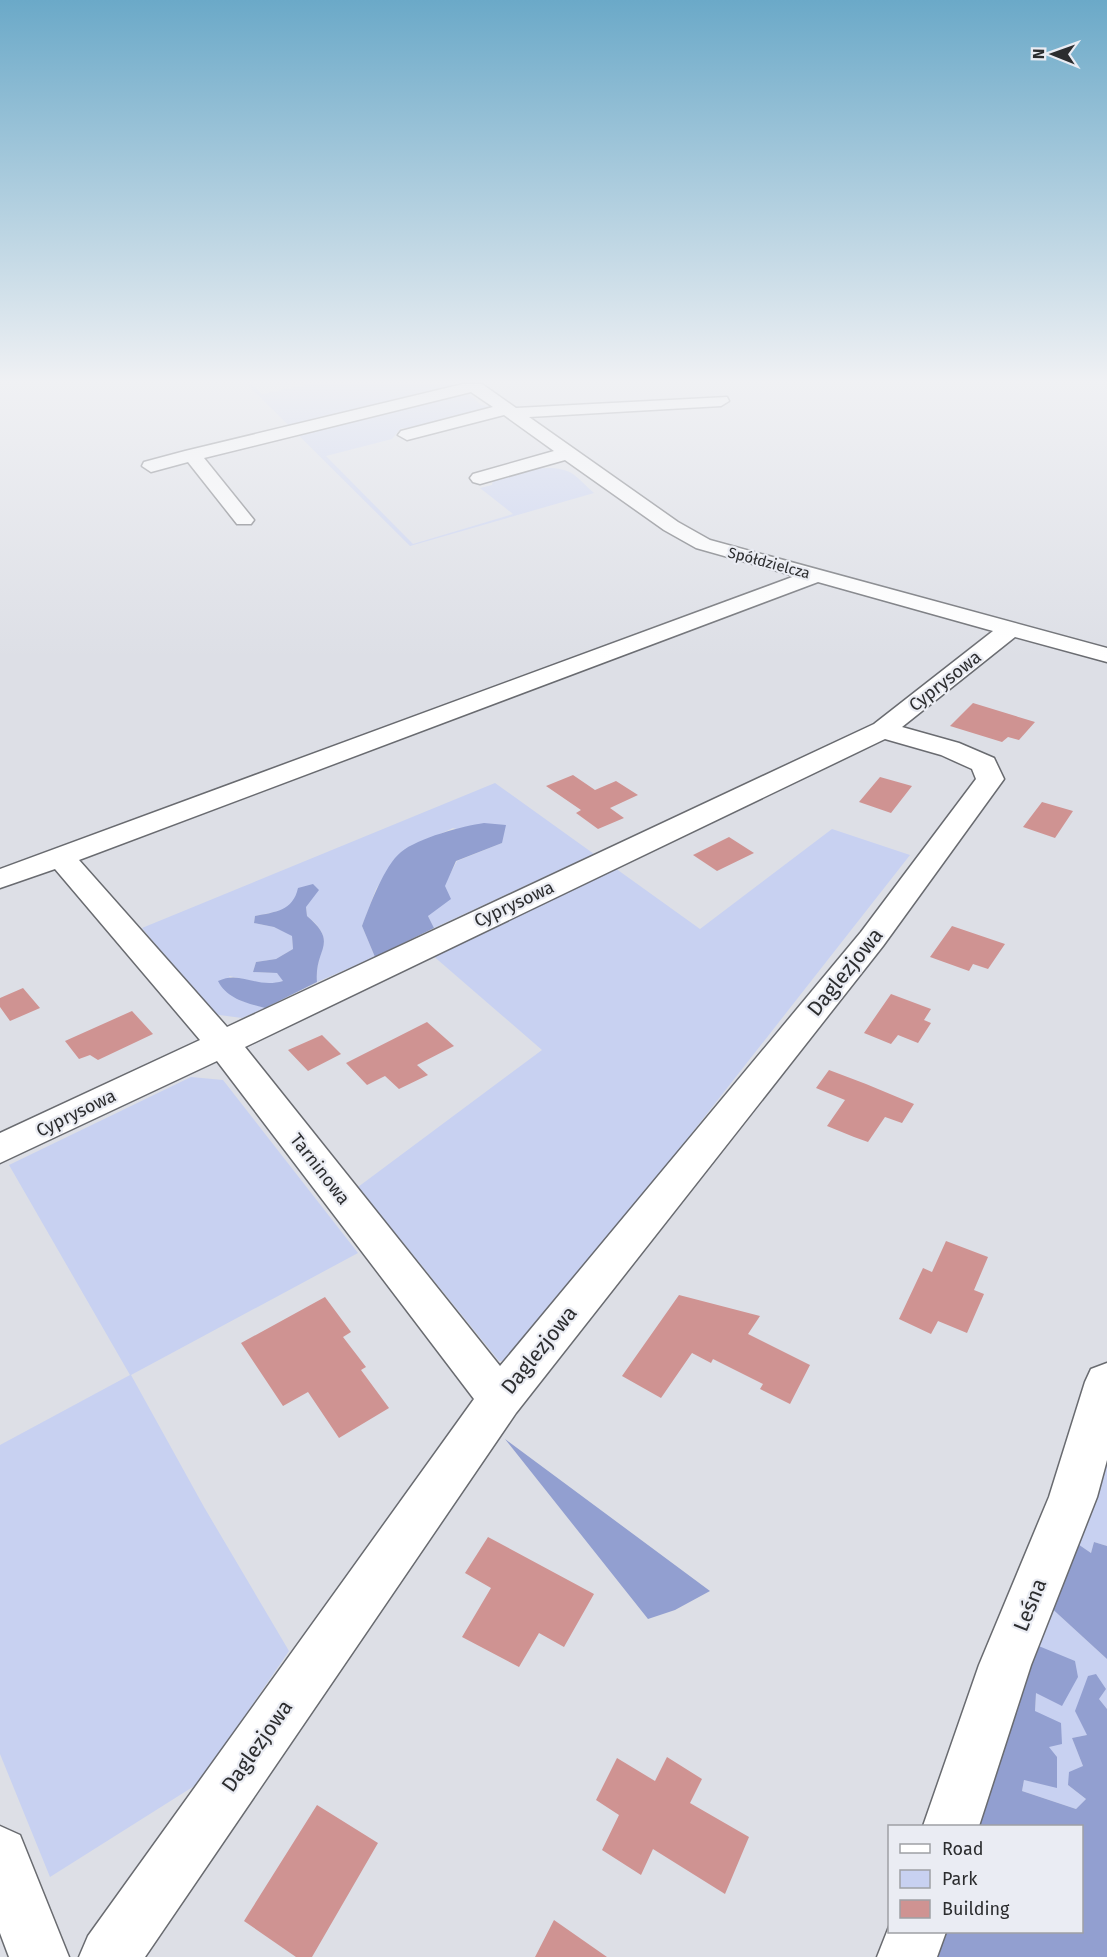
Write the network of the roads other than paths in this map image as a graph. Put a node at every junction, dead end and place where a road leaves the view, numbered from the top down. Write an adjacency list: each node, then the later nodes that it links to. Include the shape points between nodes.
1 (208, 475): 5 (street)
2 (489, 475): 4 (street)
3 (600, 475): 6 (street, Spółdzielcza, via 694,539)
4 (480, 478)
5 (243, 520)
6 (815, 576): 7 (street, Spółdzielcza); 10 (street)
7 (1011, 629): 8 (street, Spółdzielcza); 9 (street, Cyprysowa)
8 (1107, 656)
9 (883, 730): 12 (street, Cyprysowa); 15 (street, Daglezjowa, via 950,749 984,764 990,779 872,939)
10 (61, 857): 11 (street); 12 (street, Tarninowa)
11 (0, 879)
12 (222, 1043): 13 (street, Cyprysowa); 15 (street, Tarninowa)
13 (0, 1149)
14 (1107, 1382): 16 (street, Leśna, via 1073,1497 1005,1665)
15 (500, 1399): 20 (street, Daglezjowa)
16 (952, 1825)
17 (0, 1855): 19 (street)
18 (916, 1933): 21 (street)
19 (39, 1957)
20 (109, 1957)
21 (907, 1957)

